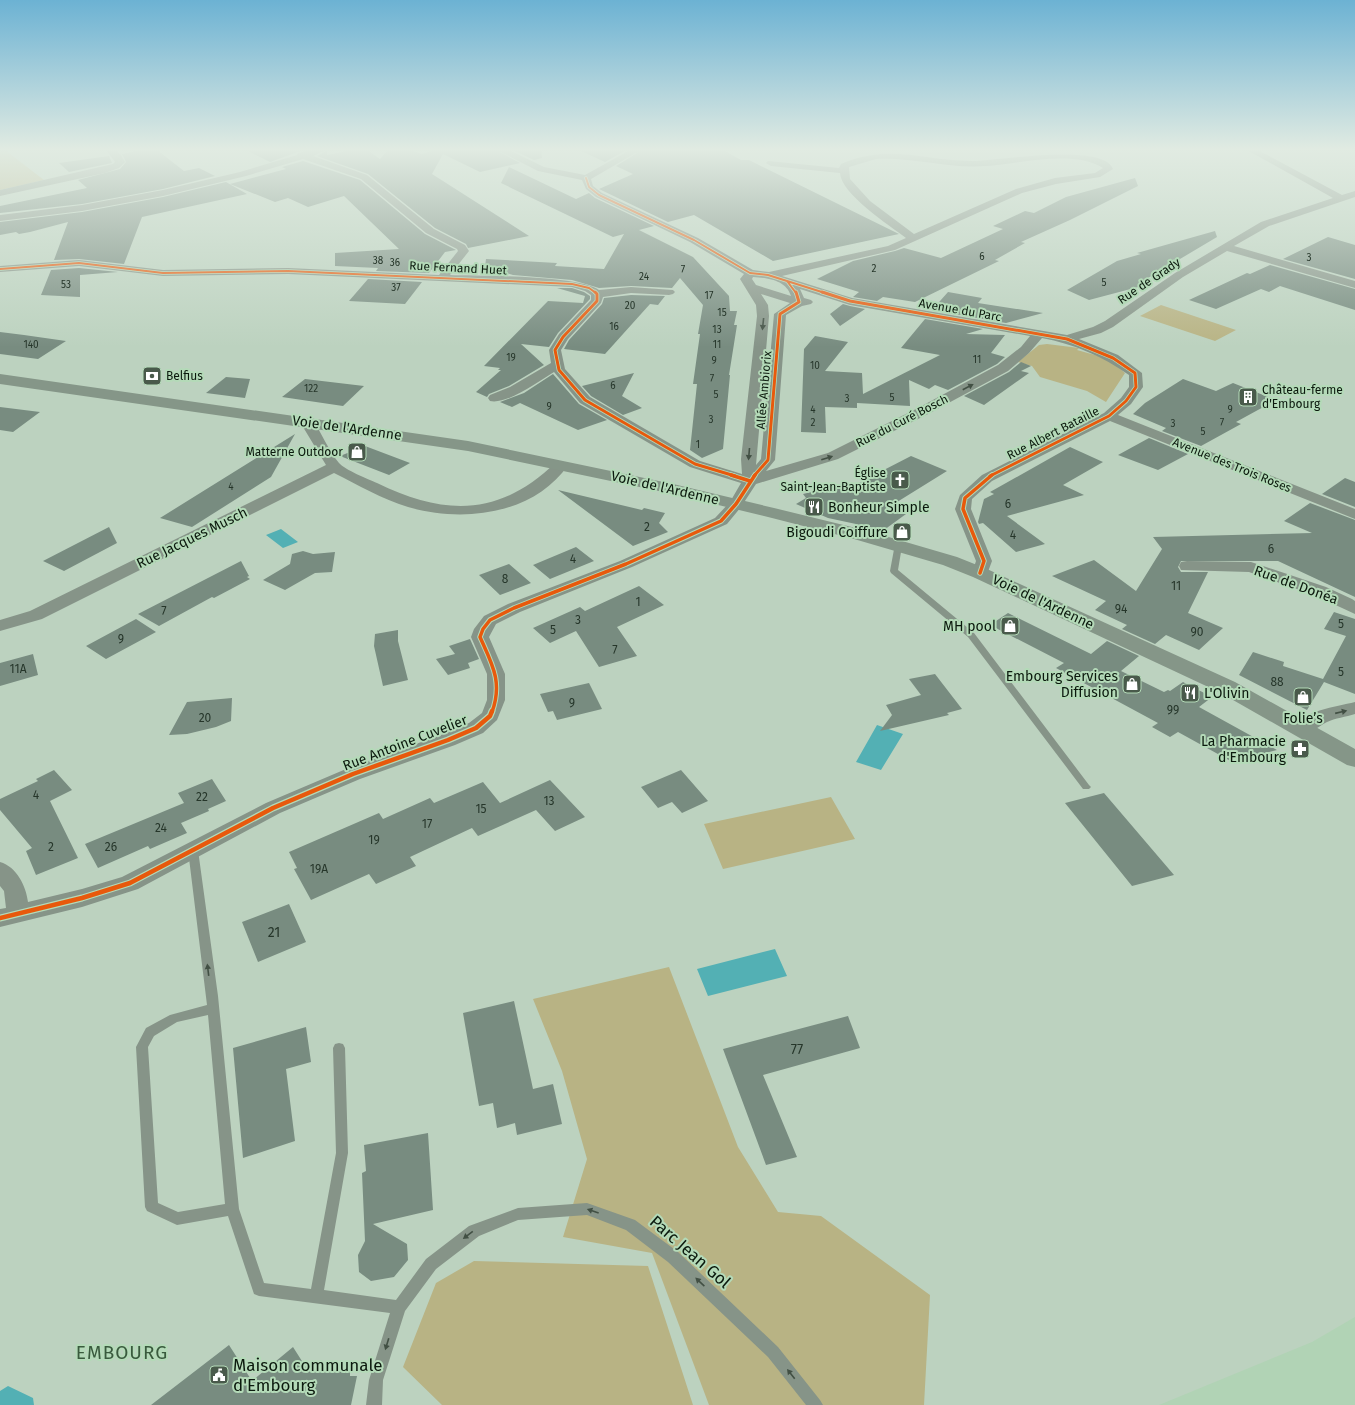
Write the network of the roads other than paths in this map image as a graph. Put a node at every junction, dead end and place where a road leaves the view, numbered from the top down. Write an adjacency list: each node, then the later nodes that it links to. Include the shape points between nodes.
1 (18, 216): 7 (street)
2 (411, 216): 13 (street, via 430,231 464,251)
3 (642, 216): 11 (street, Avenue du Parc, via 694,240)
4 (884, 216): 8 (street)
5 (964, 216): 8 (street)
6 (1291, 216): 9 (street, Rue de Grady, via 1265,224)
7 (0, 218)
8 (913, 238): 12 (street, via 874,253)
9 (1226, 247): 15 (street); 22 (street, Rue de Grady, via 1179,275 1109,324)
10 (0, 269): 13 (street, Rue Fernand Huet, via 79,263 163,273 265,271)
11 (750, 273): 12 (street, Avenue du Parc); 16 (street, via 746,279)
12 (768, 275): 14 (street, Avenue du Parc)
13 (443, 277): 18 (street, Rue Fernand Huet, via 572,284 589,288)
14 (787, 281): 19 (street, Avenue du Parc); 20 (street, via 795,290)
15 (1355, 285)
16 (753, 288): 20 (street, Avenue du Parc); 30 (street, Allée Ambiorix, one-way to 30, via 762,305 764,316 748,459)
17 (669, 292): 18 (street, via 631,290)
18 (597, 294): 23 (street, via 597,301 563,336 555,350)
19 (850, 301): 20 (street, Avenue du Parc); 21 (street, Avenue du Parc)
20 (799, 302): 30 (street, Allée Ambiorix, via 780,314 768,460)
21 (1039, 334): 22 (street, Avenue du Parc); 30 (street, Rue du Curé Bosch, one-way to 21, via 833,456 923,411 1003,368 1025,350)
22 (1067, 339): 26 (street, Rue Albert Bataille, via 1114,358 1135,373 1136,387 1126,401)
23 (558, 364): 25 (street, via 515,390); 30 (street, via 559,370 585,400 695,464)
24 (0, 379): 27 (main road, Voie de l'Ardenne)
25 (495, 398)
26 (1108, 416): 32 (street, Avenue des Trois Roses); 35 (street, Rue Albert Bataille, via 987,478 965,498 962,509 984,561)
27 (307, 422): 28 (main road, Voie de l'Ardenne, via 468,446); 29 (street)
28 (561, 465): 29 (street, via 548,480 520,497 497,507 464,511 406,502); 31 (main road, Voie de l'Ardenne)
29 (334, 467): 37 (street, Rue Jacques Musch, via 36,615)
30 (750, 481): 31 (street, Allée Ambiorix)
31 (736, 504): 33 (main road, Voie de l'Ardenne); 42 (street, Rue Antoine Cuvelier, via 721,520 691,535 490,620 480,637 496,674 496,700 490,716 476,728 353,774 273,808)
32 (1355, 514)
33 (898, 546): 35 (main road, Voie de l'Ardenne, via 950,561); 41 (lane, via 894,571 971,636)
34 (1187, 566): 36 (street, Rue de Donéa, via 1251,567 1320,591)
35 (980, 573): 39 (main road, Voie de l'Ardenne, via 1227,687)
36 (1355, 609)
37 (0, 626)
38 (1355, 708): 39 (street, one-way to 38, via 1322,717)
39 (1302, 729): 40 (main road, Voie de l'Ardenne)
40 (1355, 759)
41 (1086, 787)
42 (193, 850): 44 (street, Rue Antoine Cuvelier, via 130,883 82,898); 45 (lane, one-way to 42)
43 (0, 870): 44 (street, via 15,889)
44 (9, 915)
45 (212, 1009): 47 (lane); 47 (lane, via 174,1018 150,1032 142,1047 152,1207 177,1219)
46 (339, 1048): 48 (lane, via 342,1153)
47 (232, 1209): 48 (lane, via 259,1290)
48 (316, 1297): 49 (lane)
49 (399, 1307): 50 (lane, Parc Jean Gol, one-way to 50, via 376,1380); 51 (lane, Parc Jean Gol, one-way to 49, via 773,1352 673,1257 630,1225 587,1209 518,1214 474,1231 431,1264)
50 (374, 1405)
51 (815, 1405)

